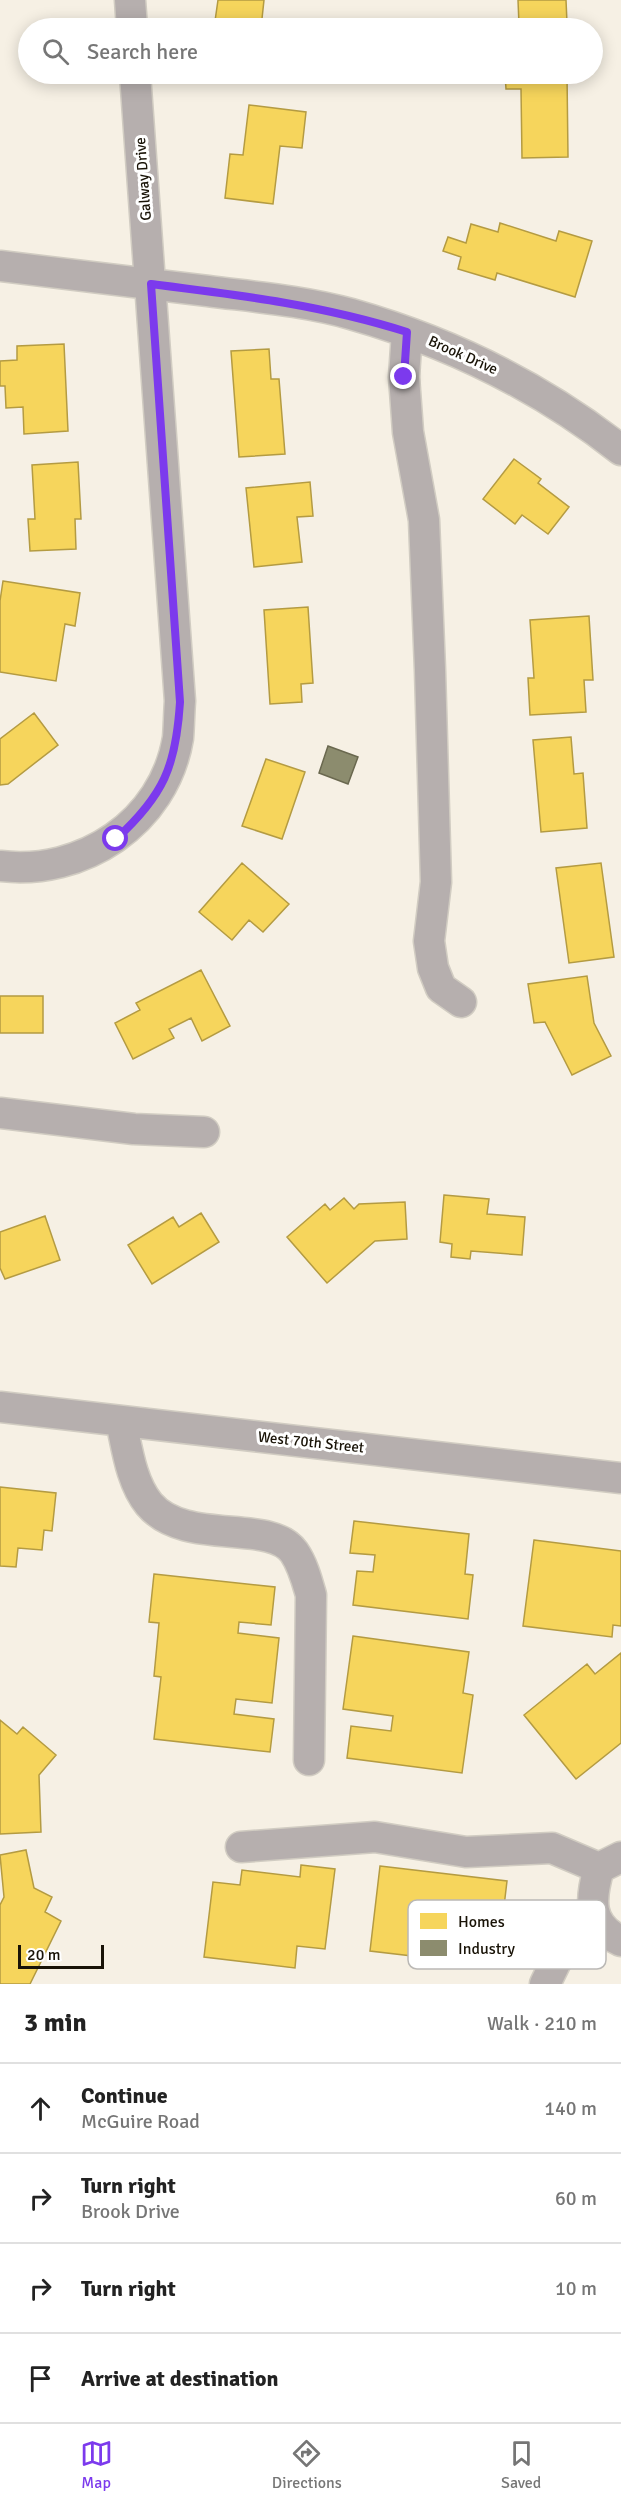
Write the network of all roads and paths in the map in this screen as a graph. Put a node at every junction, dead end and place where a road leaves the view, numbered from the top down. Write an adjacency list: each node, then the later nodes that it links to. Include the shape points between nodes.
1 (130, 0): 2 (street)
2 (131, 18)
3 (136, 84): 5 (street, Galway Drive)
4 (0, 266): 5 (street, Brook Drive)
5 (151, 284): 6 (street, Brook Drive, via 266,298 349,314); 8 (street, Galway Drive, via 180,702 178,739 165,778 146,812 116,839 81,858 43,868)
6 (407, 332): 7 (street, Brook Drive, via 511,377 583,420); 9 (street, via 404,377 408,432 424,520 430,670 436,882 429,941 441,988)
7 (621, 450)
8 (0, 866)
9 (461, 1002)
10 (0, 1113): 11 (street, via 134,1129)
11 (204, 1132)
12 (0, 1407): 13 (street, West 70th Street)
13 (121, 1421): 14 (street, West 70th Street); 15 (street, via 133,1474 149,1504 169,1521 198,1529 272,1537 293,1550 311,1595)
14 (621, 1478)
15 (309, 1760)
16 (242, 1847): 17 (street, via 375,1837 466,1852 552,1848)
17 (610, 1863): 18 (street)
18 (592, 1900)
19 (552, 1969): 20 (street)
20 (544, 1984)

